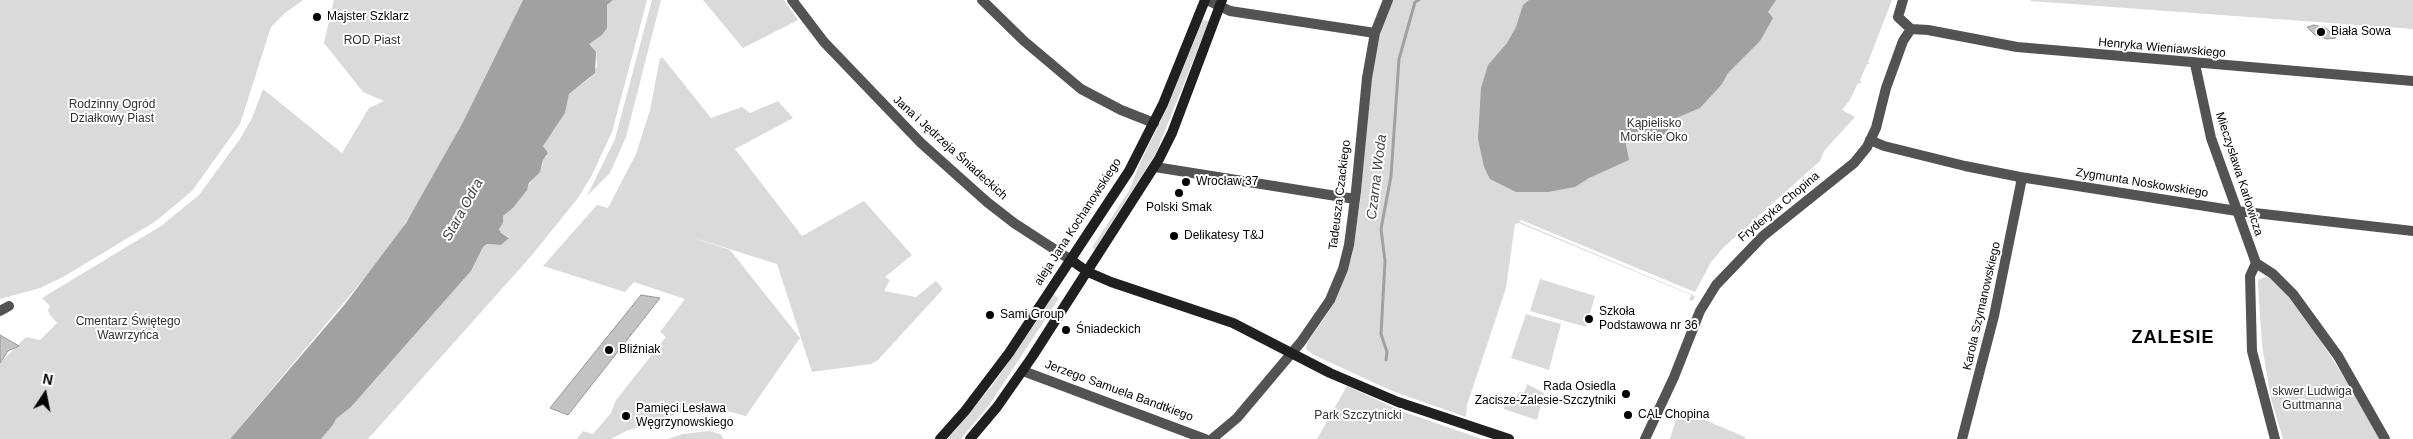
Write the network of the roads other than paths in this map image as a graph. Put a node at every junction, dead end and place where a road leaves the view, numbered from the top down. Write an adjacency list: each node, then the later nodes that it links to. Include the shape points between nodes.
1 (792, 0): 18 (street, Jana i Jędrzeja Śniadeckich, via 824,42 935,156 1014,224)
2 (982, 0): 11 (street, via 1081,89 1121,110)
3 (1206, 0): 6 (street); 11 (main road, aleja Jana Kochanowskiego)
4 (1388, 0): 8 (street, Tadeusza Czackiego)
5 (1903, 0): 7 (street, via 1898,17)
6 (1221, 4): 8 (street); 13 (main road, via 1172,133)
7 (1911, 29): 9 (street, Henryka Wieniawskiego, via 2016,47); 12 (street, Fryderyka Chopina, via 1903,41)
8 (1375, 33): 15 (street, Tadeusza Czackiego, via 1366,78)
9 (2195, 64): 10 (street, Henryka Wieniawskiego); 16 (street, Mieczysława Karłowicza, via 2211,138)
10 (2413, 81)
11 (1154, 122): 18 (main road, aleja Jana Kochanowskiego, via 1129,171)
12 (1870, 140): 14 (street, Zygmunta Noskowskiego, via 1965,166); 28 (street, Fryderyka Chopina, via 1854,163 1763,236 1716,285 1700,312)
13 (1155, 167): 15 (street); 20 (main road)
14 (2020, 176): 16 (street, Zygmunta Noskowskiego); 29 (street, Karola Szymanowskiego, via 1994,316)
15 (1355, 199): 21 (street, Tadeusza Czackiego, via 1343,269 1330,300)
16 (2237, 211): 17 (street, Zygmunta Noskowskiego); 19 (street, Mieczysława Karłowicza)
17 (2413, 231)
18 (1071, 260): 20 (main road, Jana i Jędrzeja Śniadeckich); 23 (main road, aleja Jana Kochanowskiego, via 983,388)
19 (2256, 263): 30 (street, via 2250,276 2252,351); 31 (street, via 2280,280 2304,310 2362,396)
20 (1088, 272): 21 (main road, Jana i Jędrzeja Śniadeckich, via 1233,323); 22 (main road)
21 (1293, 352): 26 (street, Tadeusza Czackiego, via 1237,418); 27 (main road, Jana i Jędrzeja Śniadeckich, via 1330,373 1398,402)
22 (1023, 371): 24 (main road); 25 (street, Jerzego Samuela Bandtkiego)
23 (940, 439)
24 (970, 439)
25 (1205, 439)
26 (1212, 439)
27 (1509, 439)
28 (1645, 439)
29 (1962, 439)
30 (2275, 439)
31 (2385, 439)

